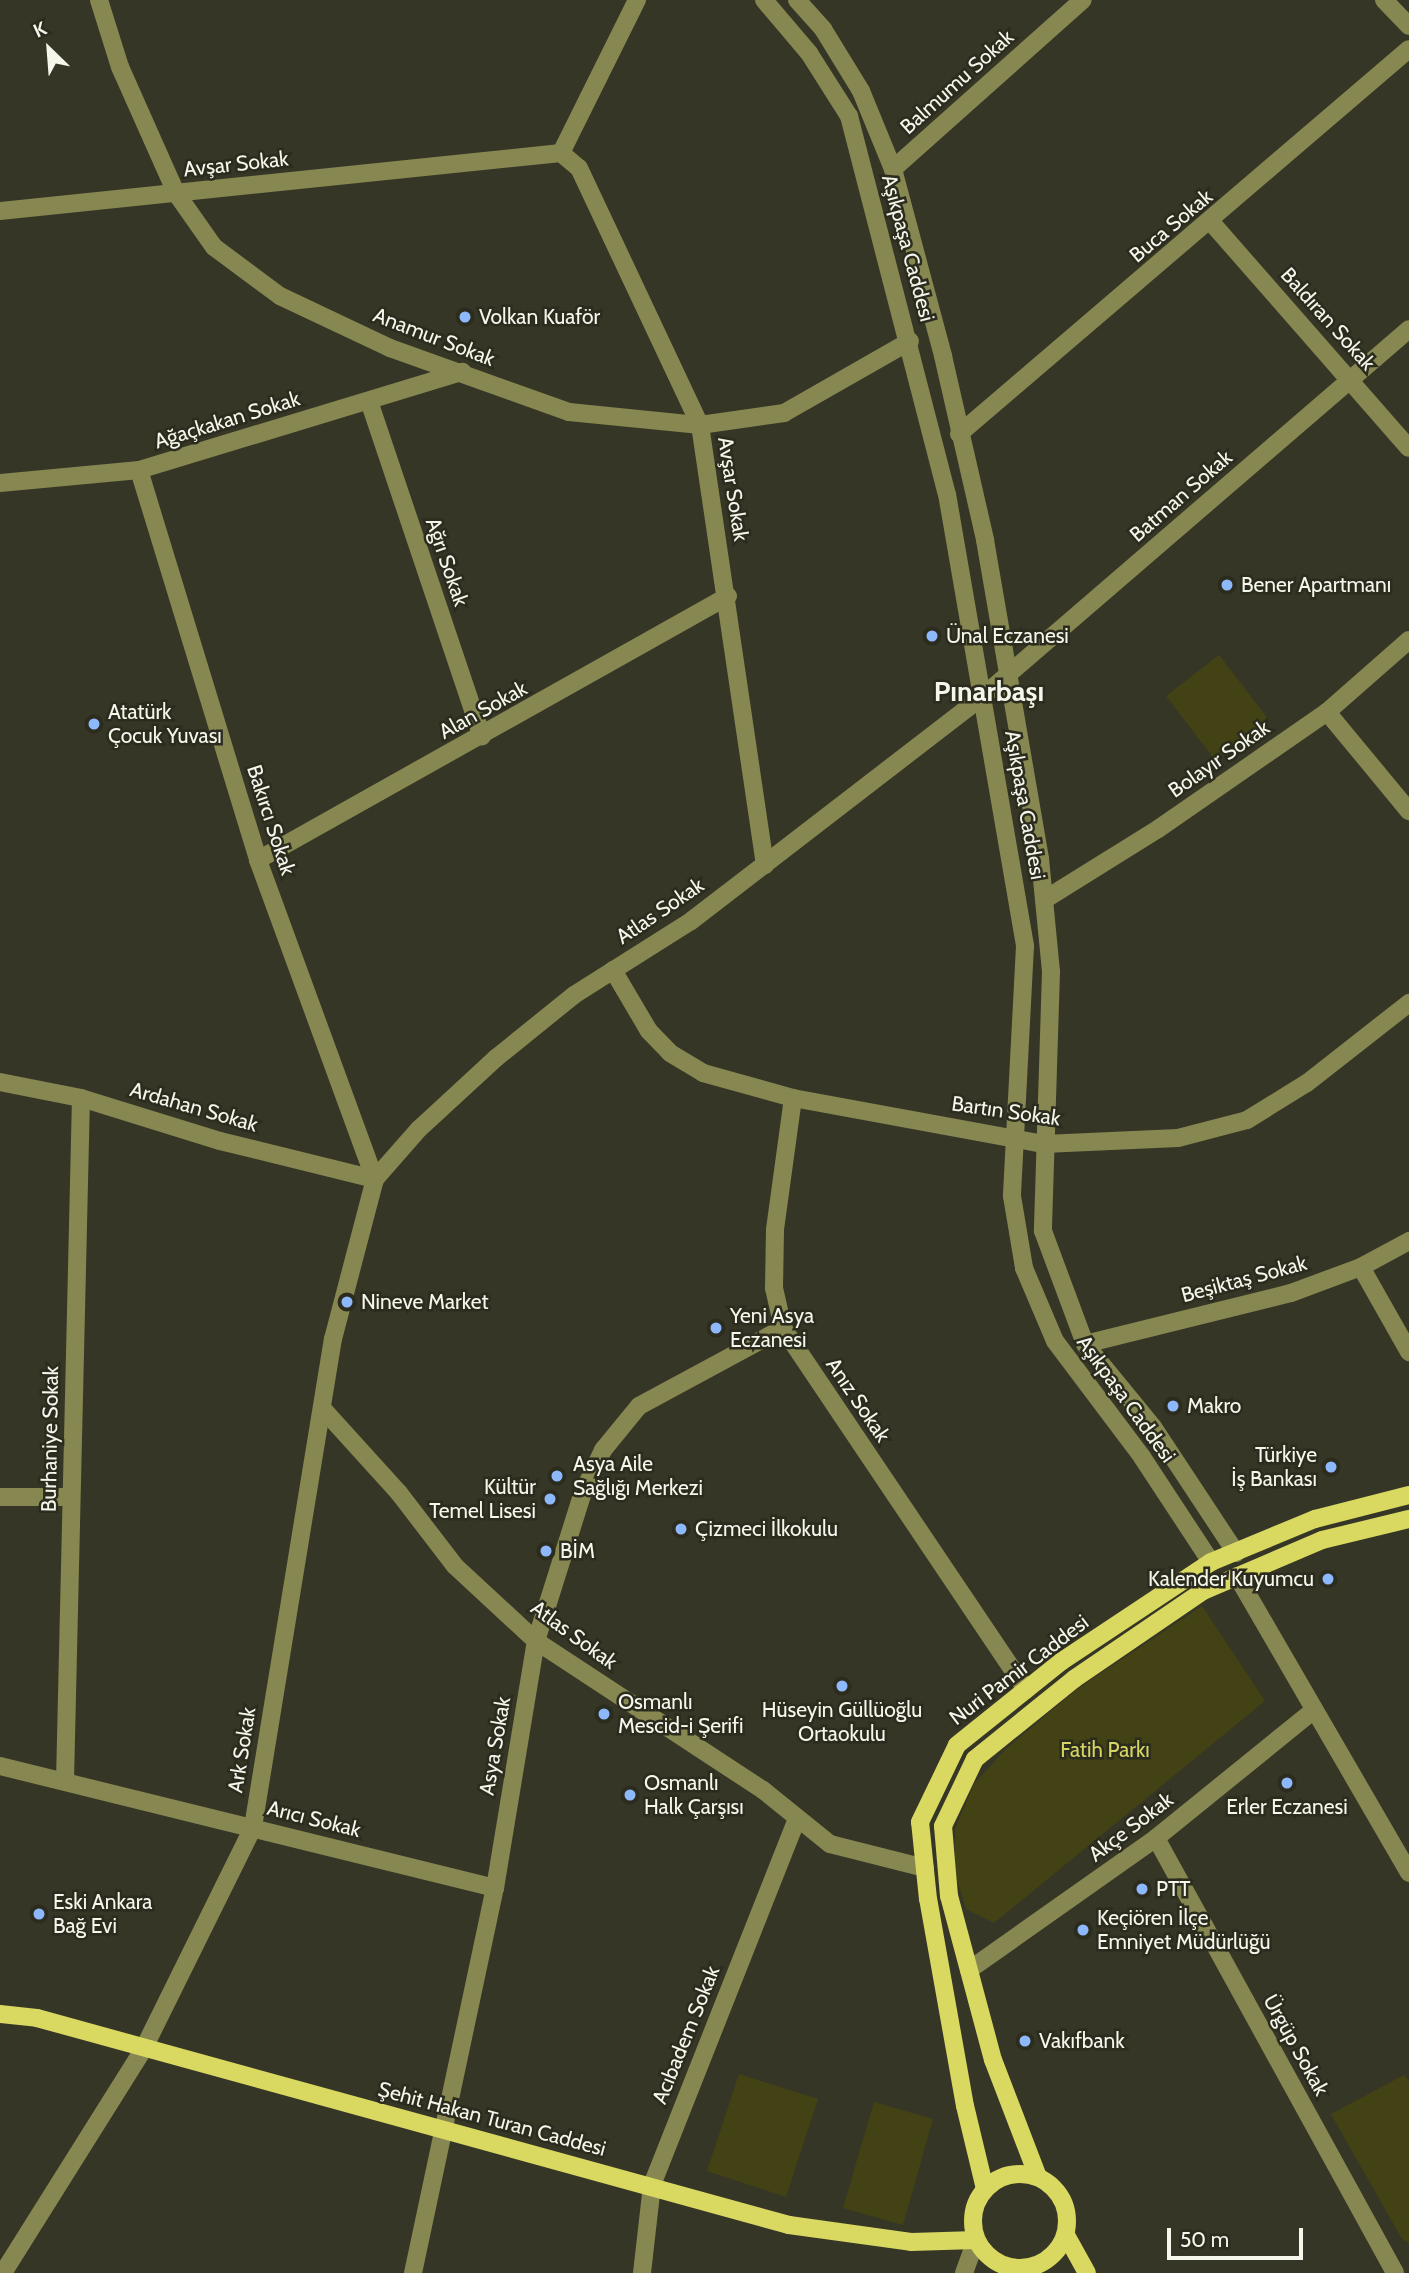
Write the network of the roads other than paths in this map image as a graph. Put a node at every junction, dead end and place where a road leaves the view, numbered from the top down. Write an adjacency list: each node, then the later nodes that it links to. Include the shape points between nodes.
1 (99, 0): 11 (street, Anamur Sokak, via 120,67)
2 (637, 0): 9 (street)
3 (764, 0): 15 (street, Aşıkpaşa Caddesi, via 809,52 849,116)
4 (797, 0): 10 (street, Aşıkpaşa Caddesi, via 823,29 861,92)
5 (1083, 0): 10 (street, Balmumu Sokak)
6 (1384, 0): 7 (street)
7 (1409, 26)
8 (1409, 49): 13 (street, Buca Sokak)
9 (561, 153): 11 (street, Avşar Sokak); 19 (street, Avşar Sokak, via 579,168)
10 (893, 169): 20 (street, Aşıkpaşa Caddesi)
11 (176, 193): 12 (street, Avşar Sokak); 16 (street, Anamur Sokak, via 214,247 280,296 390,348)
12 (0, 211)
13 (1211, 222): 17 (street, Baldıran Sokak); 20 (street, Buca Sokak)
14 (1409, 330): 17 (street, Batman Sokak)
15 (910, 341): 19 (street, Anamur Sokak, via 784,413); 27 (street, Aşıkpaşa Caddesi, via 947,494)
16 (462, 372): 18 (street, Ağaçkakan Sokak); 19 (street, Anamur Sokak, via 569,412)
17 (1350, 378): 21 (street, Baldıran Sokak); 26 (street, Batman Sokak)
18 (369, 401): 22 (street, Ağaçkakan Sokak); 29 (street, Ağrı Sokak)
19 (700, 425): 24 (street, Avşar Sokak)
20 (959, 434): 26 (street, Aşıkpaşa Caddesi, via 985,540)
21 (1409, 448)
22 (139, 470): 23 (street, Ağaçkakan Sokak); 31 (street, Bakırcı Sokak)
23 (0, 484)
24 (728, 596): 29 (street, Alan Sokak); 32 (street, Avşar Sokak)
25 (1409, 640): 28 (street, Bolayır Sokak)
26 (1008, 676): 27 (street, Batman Sokak); 33 (street, Aşıkpaşa Caddesi)
27 (983, 696): 32 (street, Atlas Sokak); 39 (street, Aşıkpaşa Caddesi, via 1026,946)
28 (1327, 712): 30 (street); 33 (street, Bolayır Sokak, via 1158,829)
29 (482, 737): 31 (street, Alan Sokak)
30 (1409, 811)
31 (258, 860): 41 (street, Bakırcı Sokak)
32 (765, 865): 34 (street, Atlas Sokak)
33 (1044, 900): 40 (street, Aşıkpaşa Caddesi, via 1051,972)
34 (613, 970): 38 (street, Bartın Sokak, via 649,1031 670,1053 703,1073); 41 (street, Atlas Sokak, via 496,1058 419,1129)
35 (1409, 1003): 40 (street, Bartın Sokak, via 1307,1083 1247,1120 1178,1138)
36 (0, 1082): 37 (street, Ardahan Sokak)
37 (81, 1098): 41 (street, Ardahan Sokak, via 220,1141); 50 (street, Burhaniye Sokak)
38 (793, 1098): 39 (street, Bartın Sokak); 44 (street, Anız Sokak, via 775,1230 774,1288)
39 (1016, 1140): 40 (street, Bartın Sokak); 53 (street, Aşıkpaşa Caddesi, via 1012,1196 1024,1268 1055,1341 1142,1457)
40 (1044, 1144): 45 (street, Aşıkpaşa Caddesi, via 1043,1231)
41 (375, 1179): 47 (street, Ark Sokak, via 333,1339)
42 (1409, 1241): 43 (street, Beşiktaş Sokak)
43 (1361, 1267): 45 (street, Beşiktaş Sokak, via 1291,1293); 46 (street)
44 (783, 1328): 55 (street, Asya Sokak, via 639,1406 603,1450 583,1492); 56 (street, Anız Sokak)
45 (1085, 1343): 52 (street, Aşıkpaşa Caddesi, via 1153,1427)
46 (1409, 1352)
47 (322, 1408): 55 (street, Atlas Sokak, via 399,1493 455,1566); 61 (street, Ark Sokak)
48 (1409, 1495): 52 (main road, Nuri Pamir Caddesi, via 1315,1519)
49 (0, 1497): 50 (street)
50 (71, 1497): 59 (street, Burhaniye Sokak)
51 (1409, 1519): 54 (main road, Nuri Pamir Caddesi, via 1322,1540)
52 (1236, 1553): 53 (main road, Nuri Pamir Caddesi); 54 (main road)
53 (1211, 1562): 54 (main road); 56 (main road, Nuri Pamir Caddesi)
54 (1237, 1576): 57 (street); 66 (main road, Nuri Pamir Caddesi, via 1203,1591 1074,1679 975,1759 943,1826 949,1896)
55 (536, 1641): 60 (street, Atlas Sokak, via 763,1790); 65 (street, Asya Sokak)
56 (1026, 1690): 63 (main road, Nuri Pamir Caddesi, via 957,1745 920,1822)
57 (1314, 1711): 62 (street, Akçe Sokak); 64 (street)
58 (0, 1766): 59 (street, Arıcı Sokak)
59 (65, 1781): 61 (street, Arıcı Sokak)
60 (797, 1819): 63 (street, Atlas Sokak, via 830,1844); 71 (street, Acıbadem Sokak)
61 (253, 1826): 65 (street, Arıcı Sokak); 68 (street, Ark Sokak)
62 (1156, 1838): 66 (street, Akçe Sokak); 81 (street, Ürgüp Sokak)
63 (925, 1868): 72 (main road, Nuri Pamir Caddesi, via 965,2106)
64 (1409, 1873)
65 (495, 1888): 69 (street, Asya Sokak)
66 (969, 1970): 70 (main road, Nuri Pamir Caddesi, via 993,2060)
67 (0, 2014): 68 (main road, Şehit Hakan Turan Caddesi, via 37,2018)
68 (143, 2050): 69 (main road, Şehit Hakan Turan Caddesi); 76 (street, Ark Sokak)
69 (445, 2131): 71 (main road, Şehit Hakan Turan Caddesi); 77 (street, Asya Sokak)
70 (1038, 2176): 72 (main road, via 1009,2175); 73 (main road, via 1059,2194 1066,2207)
71 (652, 2185): 74 (main road, Şehit Hakan Turan Caddesi, via 789,2225 911,2242); 78 (street, Acıbadem Sokak)
72 (985, 2189): 74 (main road, via 973,2213)
73 (1066, 2235): 75 (main road, via 1048,2259); 80 (main road)
74 (976, 2240): 75 (main road, via 994,2261); 79 (street)
75 (1021, 2271)
76 (3, 2273)
77 (414, 2273)
78 (642, 2273)
79 (964, 2273)
80 (1087, 2273)
81 (1395, 2273)

